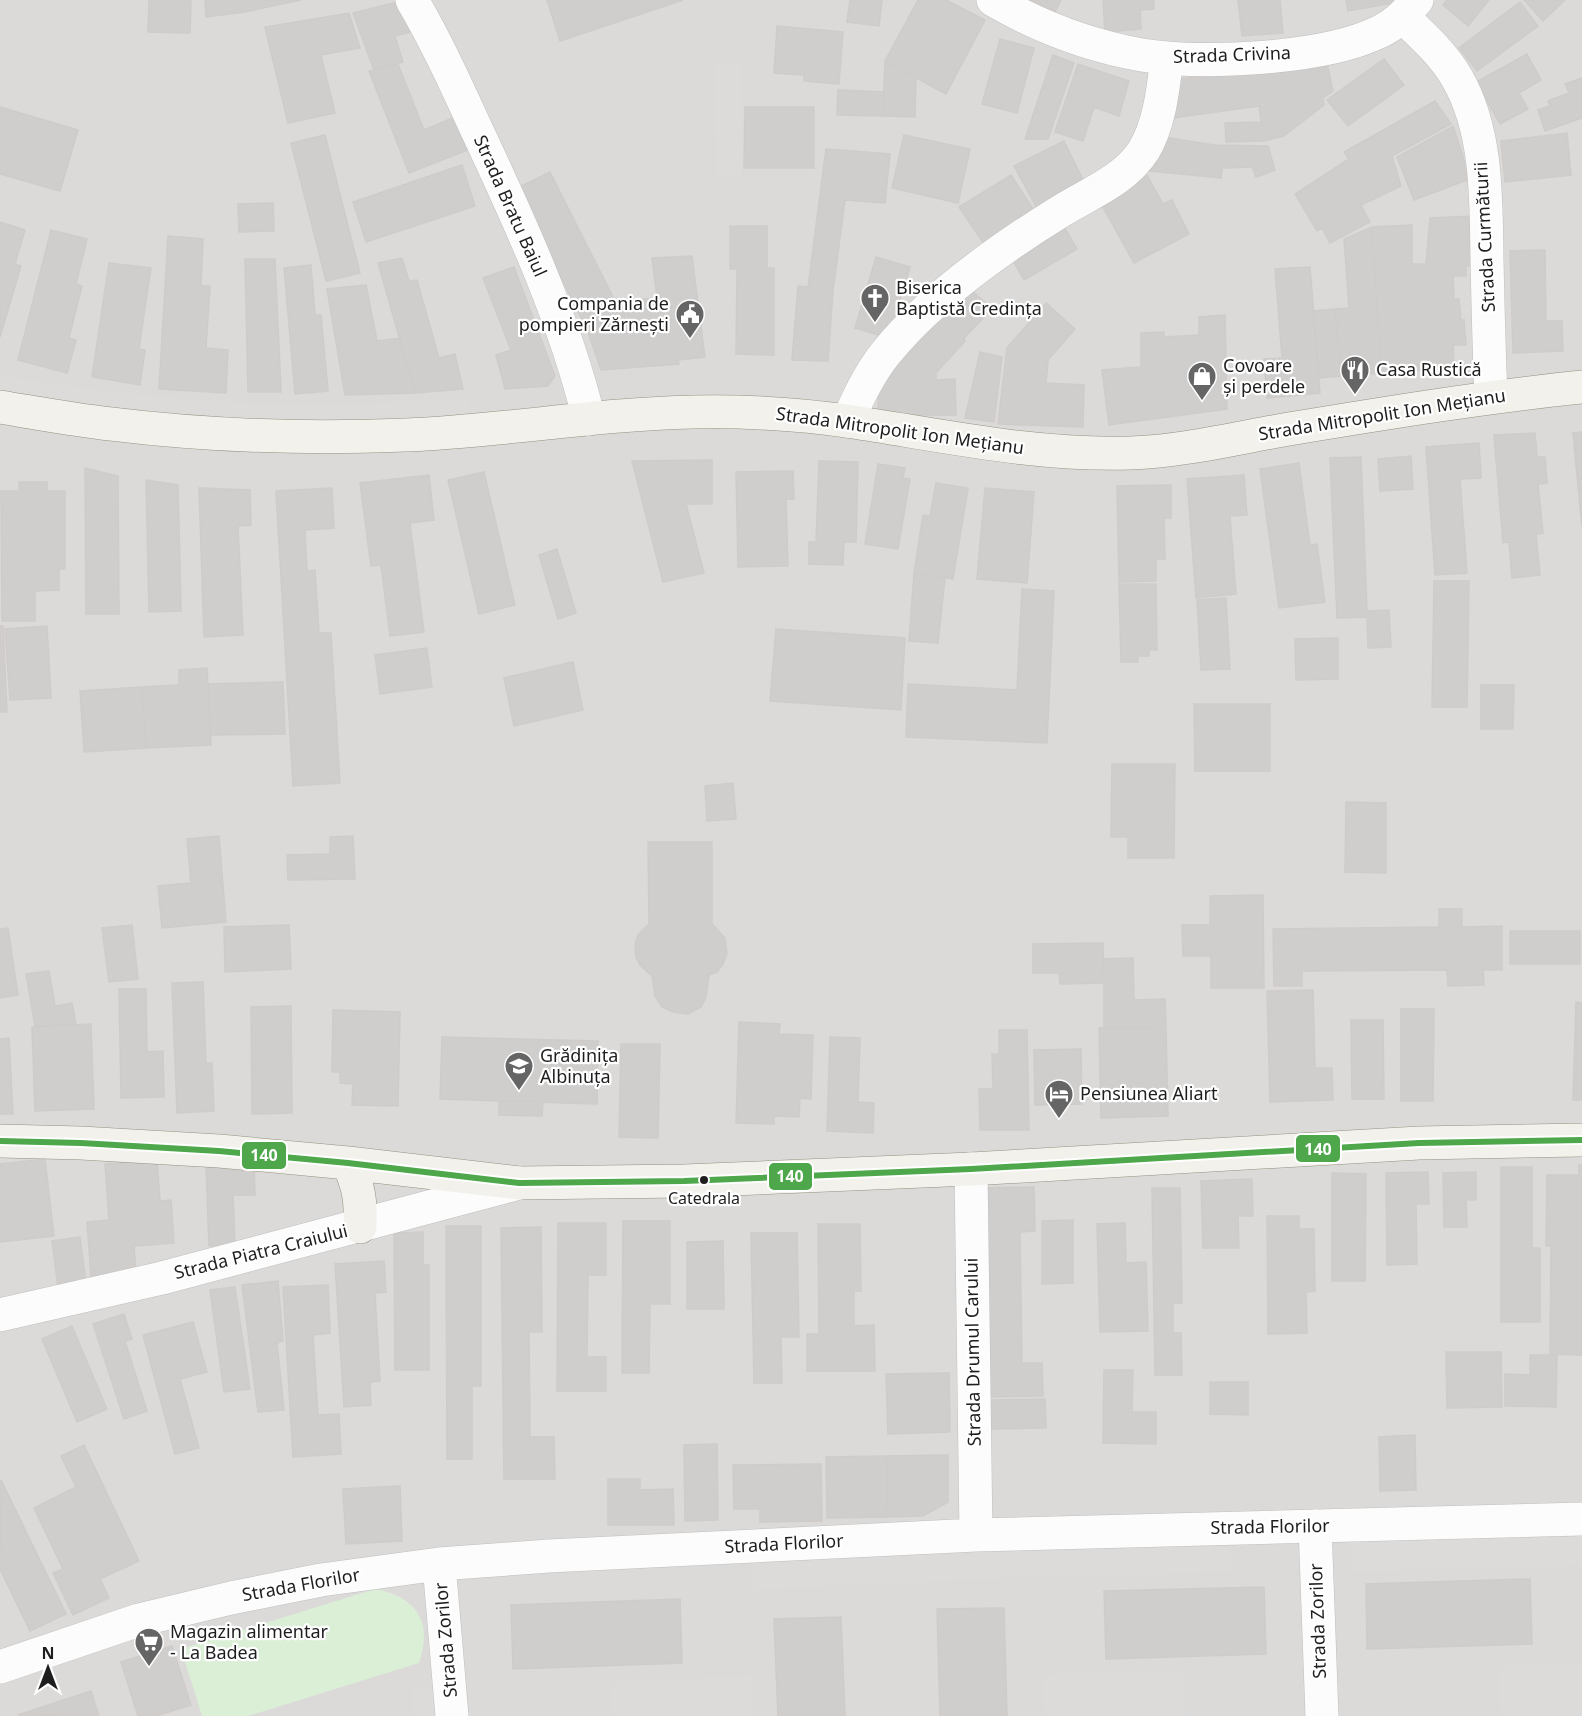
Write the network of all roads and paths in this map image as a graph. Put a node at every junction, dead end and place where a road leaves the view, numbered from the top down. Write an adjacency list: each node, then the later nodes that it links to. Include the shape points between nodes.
1 (412, 0): 8 (street, Strada Bratu Baiul, via 459,93 561,322)
2 (993, 0): 4 (street, Strada Crivina, via 1098,45)
3 (1410, 9): 4 (street, Strada Crivina, via 1381,32 1364,39 1298,53 1229,59); 6 (street, Strada Curmăturii, via 1458,80 1473,115 1486,197)
4 (1167, 58): 9 (street, via 1155,126 1125,173 1013,243 931,306 885,354)
5 (1582, 387): 6 (main road, Strada Mitropolit Ion Mețianu)
6 (1491, 397): 9 (main road, Strada Mitropolit Ion Mețianu, via 1132,453 1061,452 982,444)
7 (0, 407): 8 (main road, Strada Mitropolit Ion Mețianu, via 110,424 327,437 407,435)
8 (589, 419): 9 (main road, Strada Mitropolit Ion Mețianu, via 718,412)
9 (848, 421)
10 (1582, 1140): 13 (main road, via 1419,1143)
11 (0, 1141): 12 (main road, via 153,1146)
12 (348, 1163): 14 (main road); 15 (main road, via 359,1193)
13 (971, 1169): 14 (main road, via 684,1181); 19 (street, Strada Drumul Carului)
14 (519, 1183): 15 (street, Strada Piatra Craiului)
15 (360, 1227): 16 (street, Strada Piatra Craiului)
16 (0, 1315)
17 (1582, 1519): 18 (street, Strada Florilor)
18 (1314, 1526): 19 (street, Strada Florilor); 23 (street, Strada Zorilor)
19 (976, 1535): 20 (street, Strada Florilor)
20 (439, 1564): 21 (street, Strada Florilor, via 321,1580 231,1598 139,1620); 22 (street, Strada Zorilor)
21 (0, 1667)
22 (452, 1716)
23 (1322, 1716)

